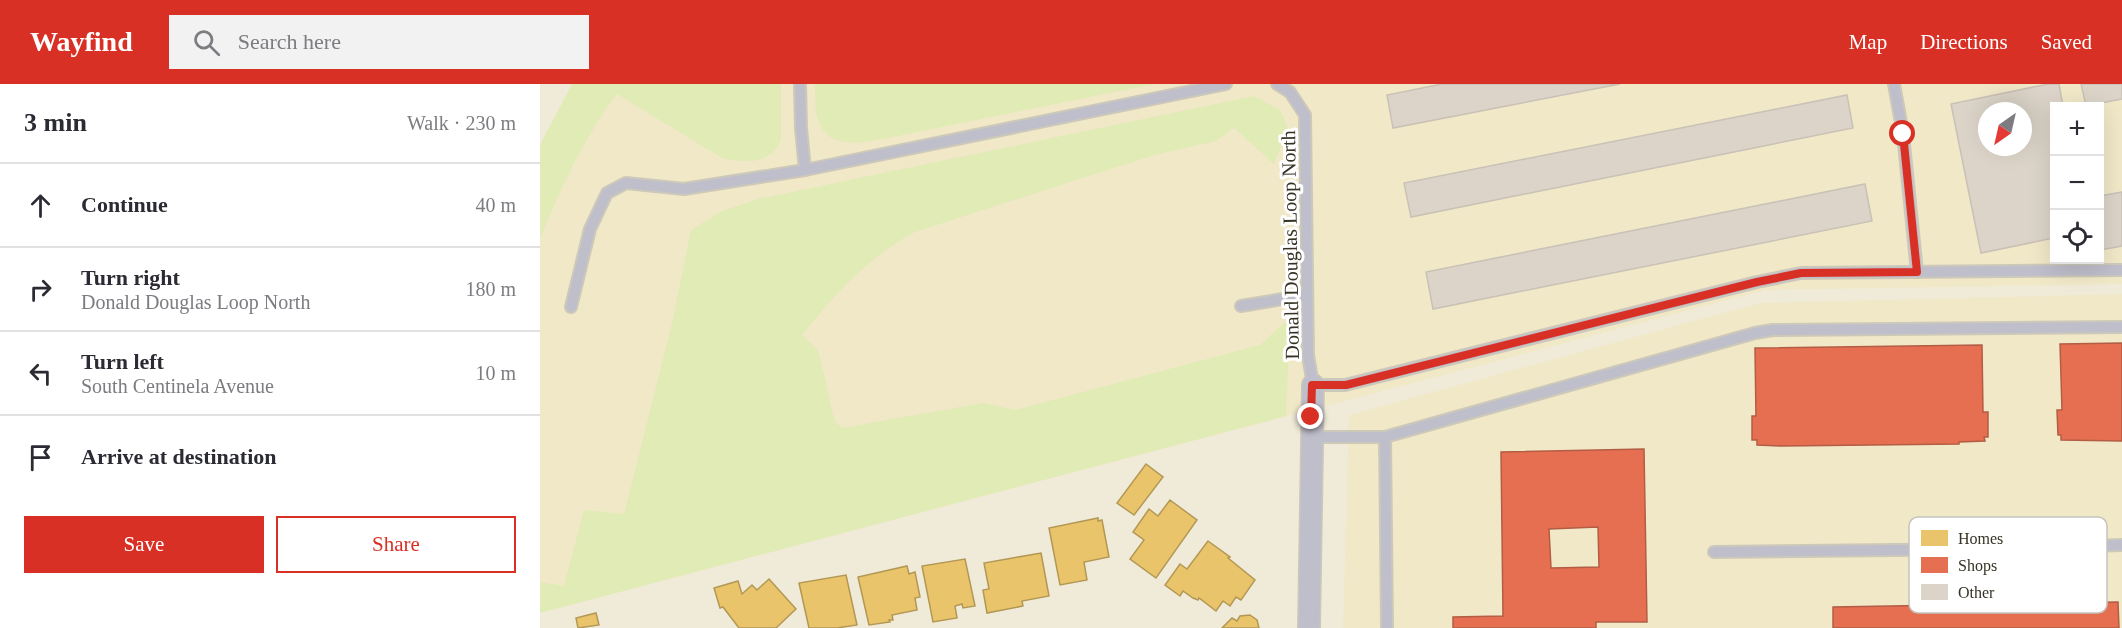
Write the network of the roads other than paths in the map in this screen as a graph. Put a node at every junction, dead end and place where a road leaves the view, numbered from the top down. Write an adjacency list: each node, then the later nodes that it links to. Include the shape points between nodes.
1 (800, 84): 5 (lane)
2 (1226, 84): 5 (lane)
3 (1277, 84): 8 (lane, Donald Douglas Loop North, via 1290,92 1305,115)
4 (1894, 84): 7 (lane)
5 (805, 170): 10 (lane, via 684,189 626,183 607,193 590,229)
6 (2122, 270): 7 (lane, Donald Douglas Loop North)
7 (1917, 272): 12 (lane, Donald Douglas Loop North, via 1801,273 1346,385)
8 (1307, 295): 9 (lane); 12 (lane, Donald Douglas Loop North)
9 (1241, 306)
10 (571, 307)
11 (2122, 327): 14 (lane, via 1773,330)
12 (1312, 385): 13 (street)
13 (1312, 437): 14 (lane); 19 (street)
14 (1385, 437): 20 (lane)
15 (2122, 545): 16 (lane)
16 (2107, 546)
17 (1909, 551): 18 (lane)
18 (1714, 552)
19 (1309, 628)
20 (1387, 628)

